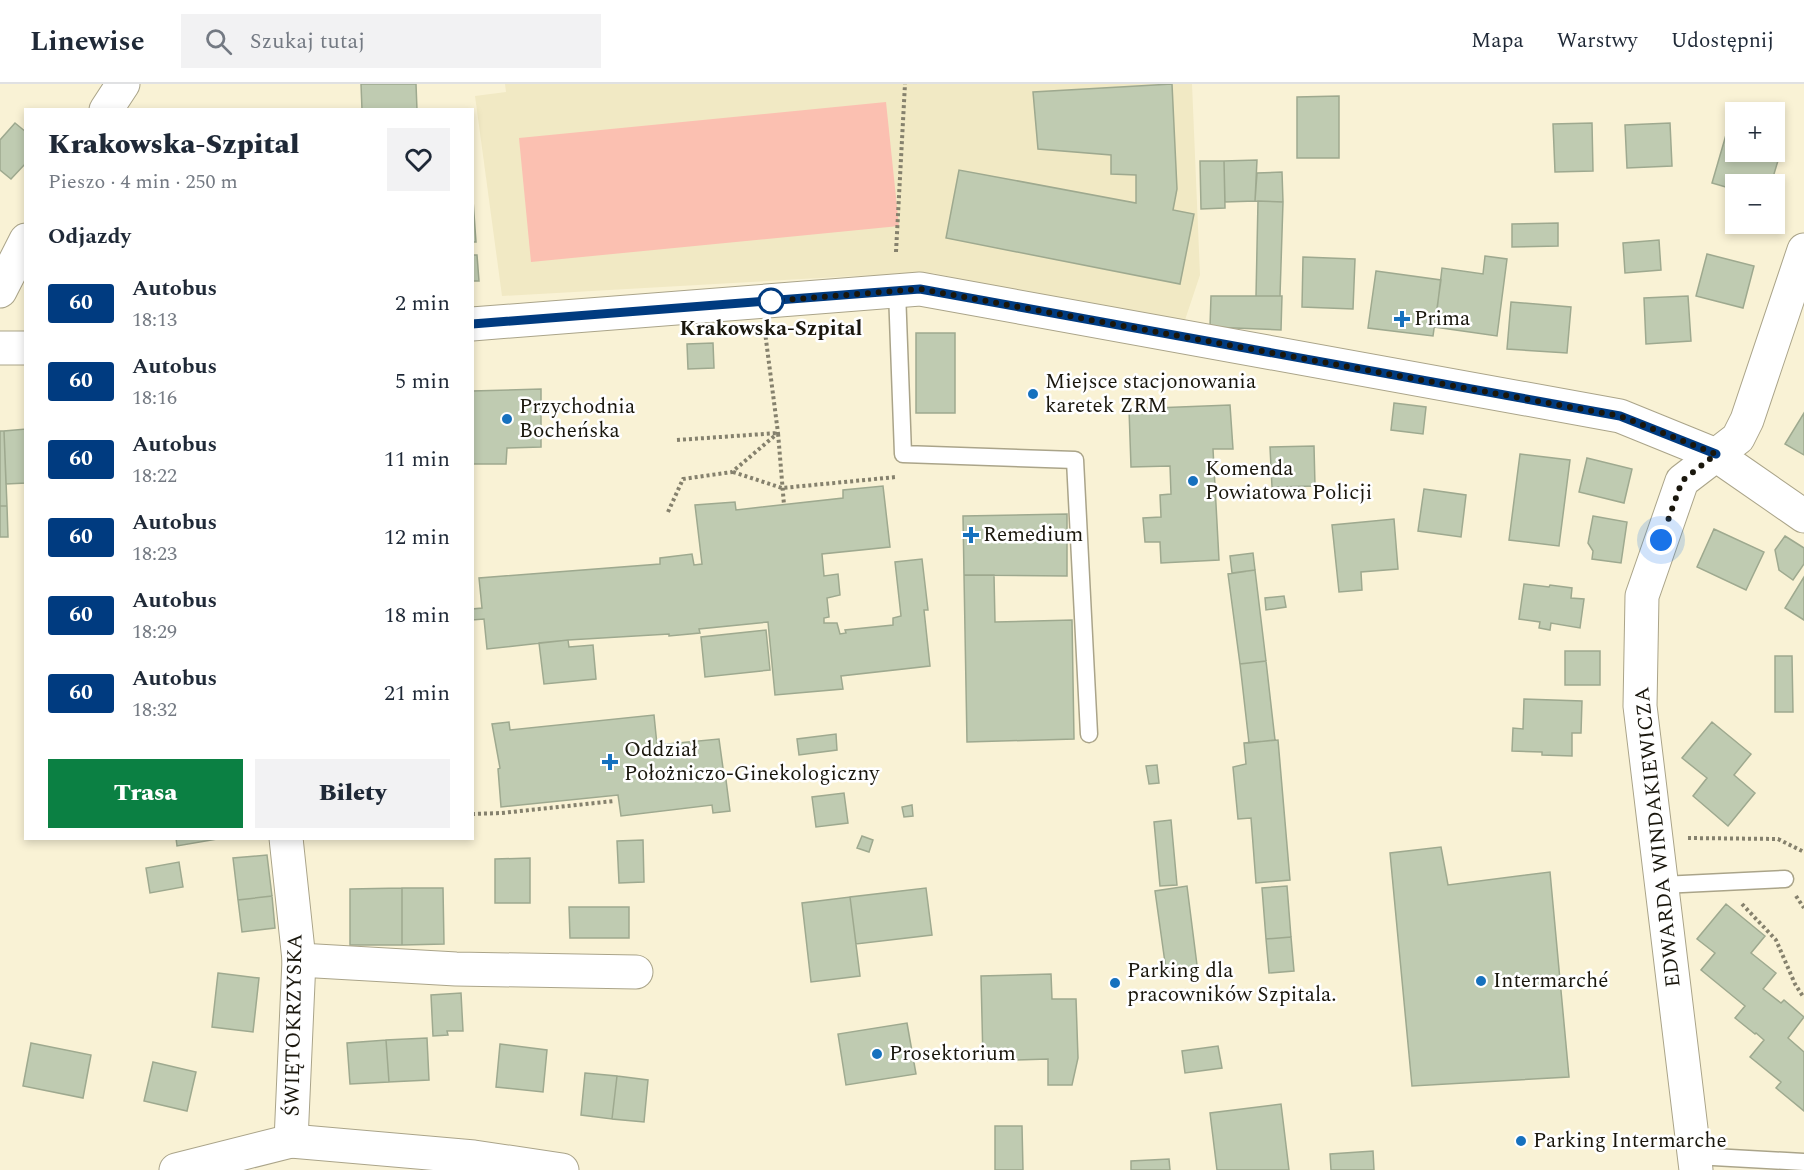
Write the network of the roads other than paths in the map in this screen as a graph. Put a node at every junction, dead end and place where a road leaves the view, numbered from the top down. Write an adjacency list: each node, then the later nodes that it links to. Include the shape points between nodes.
1 (123, 84): 2 (street)
2 (107, 108)
3 (24, 244): 5 (street)
4 (1804, 250): 10 (street, EDWARDA WINDAKIEWICZA, via 1747,420 1738,438)
5 (0, 291)
6 (897, 291): 7 (street); 10 (street, via 920,289 1620,416); 12 (lane, via 903,454 1075,460)
7 (474, 324)
8 (0, 348): 9 (street)
9 (24, 348)
10 (1716, 454): 11 (street); 15 (street, EDWARDA WINDAKIEWICZA, via 1682,481 1642,596 1640,706)
11 (1804, 516)
12 (1089, 734)
13 (286, 840): 16 (street, ŚWIĘTOKRZYSKA)
14 (1785, 879): 15 (lane)
15 (1662, 885): 20 (street, EDWARDA WINDAKIEWICZA)
16 (299, 960): 17 (street, via 456,969); 18 (street, ŚWIĘTOKRZYSKA)
17 (636, 972)
18 (291, 1141): 21 (street); 22 (street, via 474,1157)
19 (1804, 1162): 20 (lane)
20 (1695, 1163)
21 (176, 1170)
22 (562, 1170)

